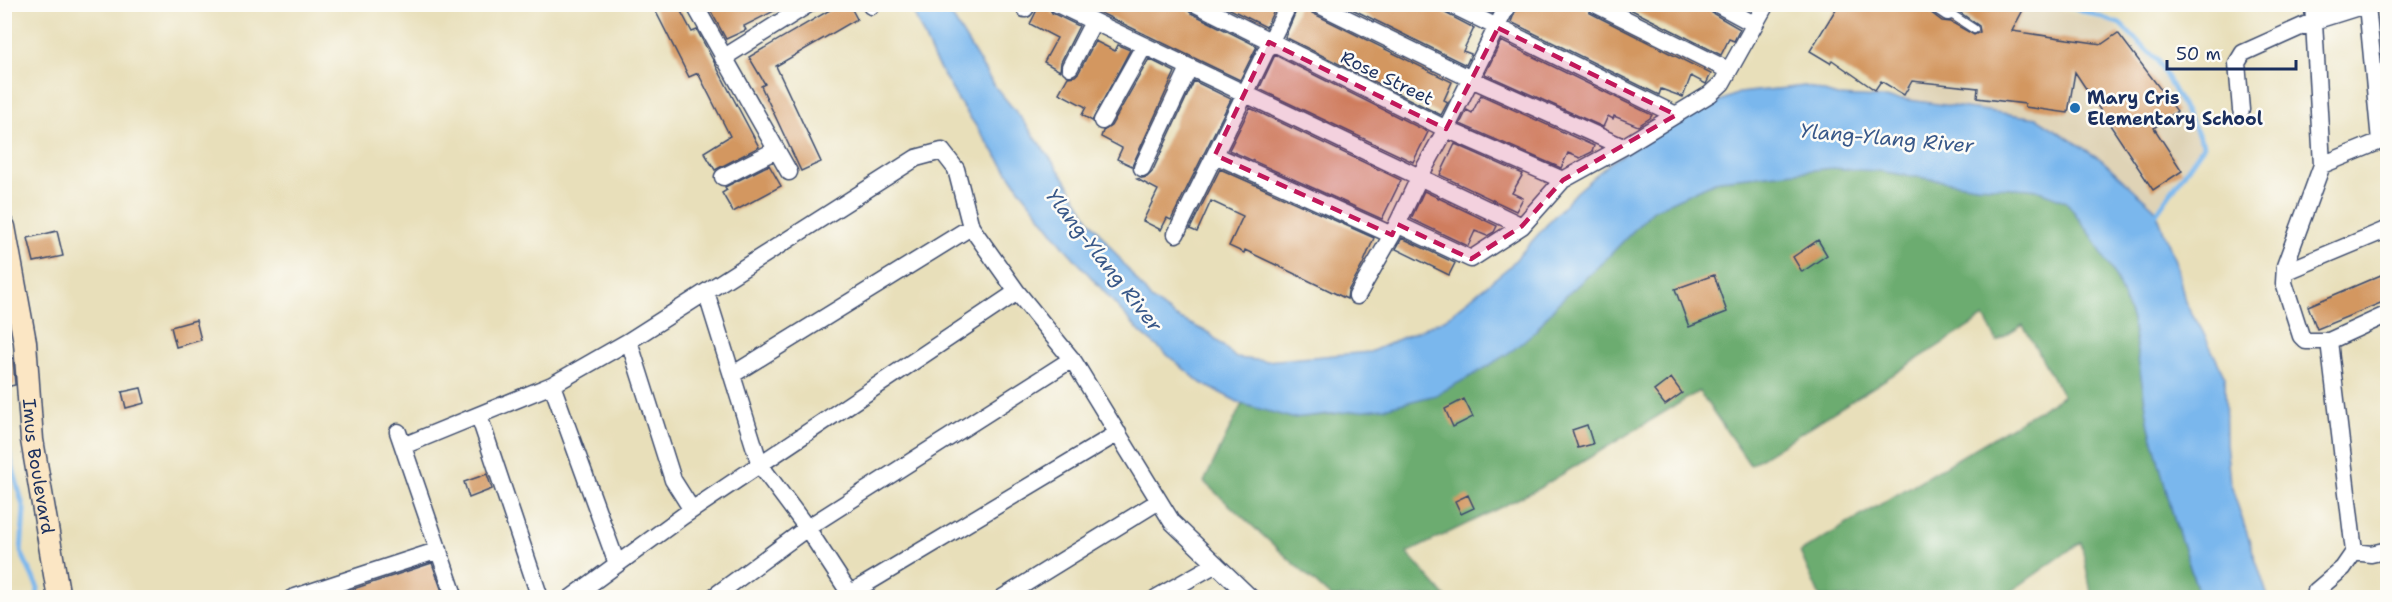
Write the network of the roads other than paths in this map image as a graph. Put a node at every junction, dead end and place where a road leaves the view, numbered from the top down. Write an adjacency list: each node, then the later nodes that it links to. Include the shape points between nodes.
1 (694, 4): 22 (street)
2 (809, 4): 14 (street)
3 (1058, 4): 16 (street)
4 (1196, 4): 20 (street, Rose Street)
5 (1289, 4): 20 (street)
6 (1317, 4): 26 (street)
7 (1450, 4): 18 (street)
8 (1508, 4): 18 (street)
9 (1595, 4): 25 (street)
10 (1717, 4): 17 (street)
11 (1766, 4): 17 (street)
12 (2367, 5): 15 (street); 32 (street)
13 (1942, 8): 19 (lane)
14 (784, 10): 22 (street)
15 (2313, 13): 28 (street, via 2243,53 2237,63); 36 (street)
16 (1093, 22): 21 (street); 23 (street)
17 (1754, 24): 25 (street)
18 (1498, 28): 26 (street); 29 (street)
19 (1974, 29)
20 (1269, 42): 27 (street); 31 (street, Rose Street)
21 (1144, 46): 24 (street); 30 (street)
22 (723, 58): 34 (street)
23 (1070, 67)
24 (1189, 68): 27 (street); 37 (street)
25 (1728, 70): 29 (street, via 1710,94)
26 (1471, 79): 31 (street); 33 (street)
27 (1246, 94): 35 (street); 39 (street)
28 (2241, 110)
29 (1676, 115): 33 (street)
30 (1102, 121)
31 (1446, 129): 39 (street); 41 (street, Rose Street)
32 (2384, 139): 36 (street)
33 (1623, 147): 41 (street)
34 (776, 150): 38 (street); 40 (street)
35 (1215, 155): 45 (street); 47 (street)
36 (2322, 165): 48 (street)
37 (1142, 168)
38 (789, 172)
39 (1420, 176): 42 (street); 45 (street)
40 (723, 177)
41 (1563, 180): 42 (street)
42 (1522, 226): 45 (street, via 1471,259 1403,227)
43 (4, 227): 70 (main road, Imus Boulevard, via 26,342 32,440)
44 (971, 227): 49 (street, via 956,169 942,151 916,159); 50 (street); 56 (street)
45 (1395, 229): 51 (street)
46 (2388, 229): 48 (street)
47 (1176, 234)
48 (2285, 272): 54 (street, via 2284,283 2301,336 2314,343)
49 (706, 292): 53 (street); 56 (street)
50 (1017, 292): 55 (street); 60 (street)
51 (1357, 296)
52 (2388, 314): 54 (street)
53 (629, 341): 57 (street); 62 (street, via 673,480)
54 (2329, 341): 66 (street)
55 (1072, 359): 59 (street); 63 (street)
56 (732, 375): 60 (street)
57 (552, 385): 58 (street); 67 (street)
58 (479, 416): 64 (street, via 400,439); 73 (street)
59 (1118, 433): 61 (street); 69 (street)
60 (760, 465): 62 (street); 63 (street)
61 (1159, 501): 68 (street, via 1172,522); 76 (street)
62 (692, 510): 67 (street)
63 (807, 528): 69 (street); 75 (street)
64 (439, 550): 71 (street); 72 (street)
65 (2388, 550): 66 (street)
66 (2354, 552): 79 (street, via 2343,568 2316,591)
67 (617, 564): 74 (street)
68 (1216, 564): 77 (street); 78 (street)
69 (852, 596)
70 (59, 597)
71 (292, 597)
72 (455, 597)
73 (540, 597)
74 (571, 597)
75 (712, 597)
76 (1002, 597)
77 (1156, 597)
78 (1251, 597)
79 (2317, 597)

